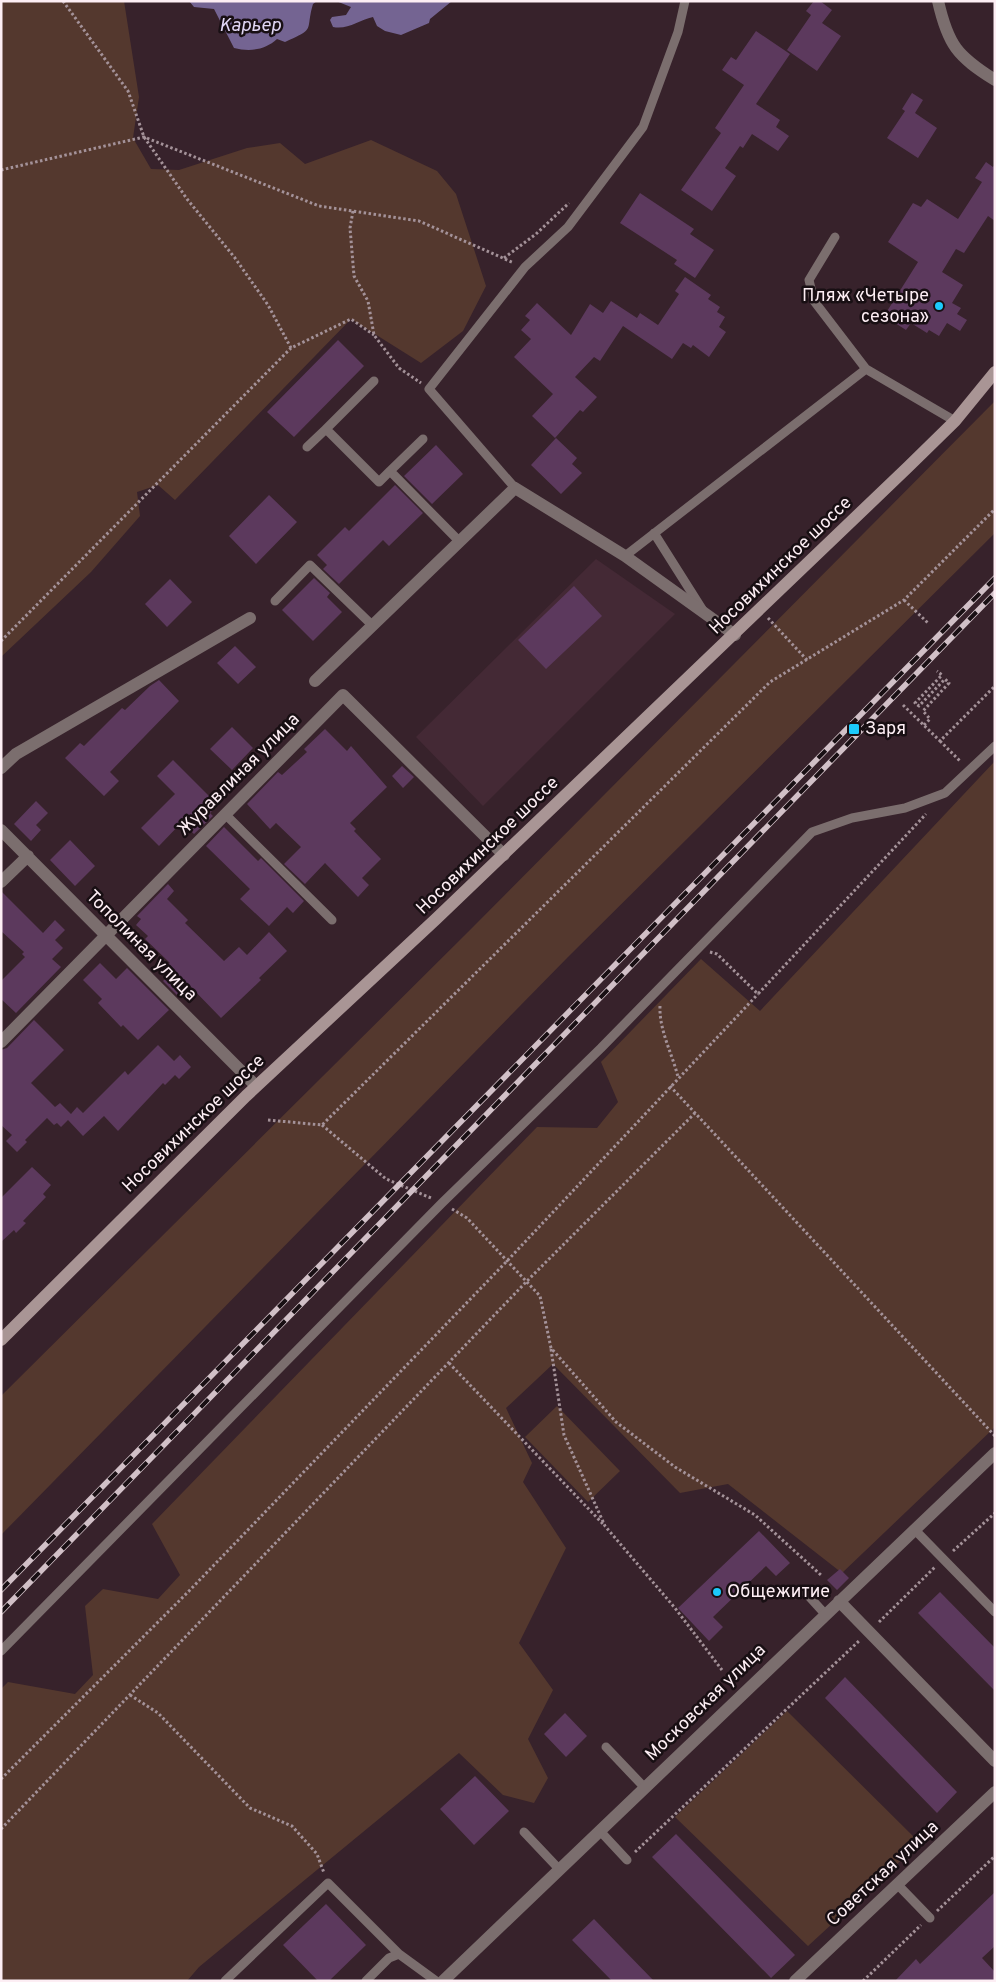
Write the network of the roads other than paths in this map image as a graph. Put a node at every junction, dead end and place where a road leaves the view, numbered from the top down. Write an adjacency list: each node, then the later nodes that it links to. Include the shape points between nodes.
1 (685, 1): 13 (lane, via 678,32 643,127 568,227 525,267 429,389)
2 (938, 1): 3 (street, via 948,39 975,68)
3 (995, 80)
4 (835, 237): 5 (lane, via 808,280 814,301)
5 (866, 369): 8 (lane); 14 (lane)
6 (995, 372): 8 (main road, Носовихинское шоссе)
7 (374, 380): 9 (lane)
8 (954, 421): 21 (main road, Носовихинское шоссе)
9 (326, 429): 11 (lane); 12 (lane, via 379,482)
10 (423, 439): 12 (lane)
11 (307, 447)
12 (390, 471): 15 (lane)
13 (516, 488): 15 (street); 16 (street)
14 (654, 533): 16 (lane); 18 (lane)
15 (459, 541): 20 (street)
16 (625, 556): 18 (street)
17 (275, 601): 20 (lane, via 310,565)
18 (705, 613): 21 (street)
19 (250, 618): 24 (street, via 16,754)
20 (372, 626): 22 (street)
21 (735, 635): 27 (main road, Носовихинское шоссе)
22 (315, 681)
23 (995, 746): 41 (lane, via 945,793 905,808 852,818 812,832)
24 (1, 768)
25 (225, 814): 27 (street, Журавлиная улица, via 344,694); 30 (lane); 31 (street, Журавлиная улица)
26 (1, 830): 28 (street, Тополиная улица)
27 (504, 855): 33 (main road, Носовихинское шоссе)
28 (28, 856): 29 (street); 31 (street, Тополиная улица)
29 (1, 882)
30 (332, 920)
31 (106, 935): 32 (street, Журавлиная улица); 33 (street, Тополиная улица)
32 (1, 1042)
33 (256, 1086): 34 (main road, Носовихинское шоссе)
34 (1, 1340)
35 (992, 1460): 36 (street, Московская улица)
36 (914, 1529): 38 (street, Московская улица); 39 (lane)
37 (805, 1592): 40 (lane)
38 (839, 1601): 40 (street, Московская улица); 43 (street)
39 (995, 1612)
40 (825, 1614): 44 (street, Московская улица)
41 (1, 1651)
42 (606, 1747): 44 (lane)
43 (995, 1761)
44 (644, 1787): 46 (street, Московская улица)
45 (995, 1792): 50 (street, Советская улица)
46 (600, 1830): 48 (lane); 49 (street, Московская улица)
47 (524, 1832): 49 (lane)
48 (627, 1860)
49 (559, 1869): 56 (street, Московская улица)
50 (897, 1884): 51 (lane); 57 (street, Советская улица)
51 (930, 1918)
52 (399, 1954): 53 (lane, via 328,1883); 54 (lane, via 389,1958); 55 (lane)
53 (225, 1981)
54 (366, 1981)
55 (436, 1981)
56 (443, 1981)
57 (795, 1981)

